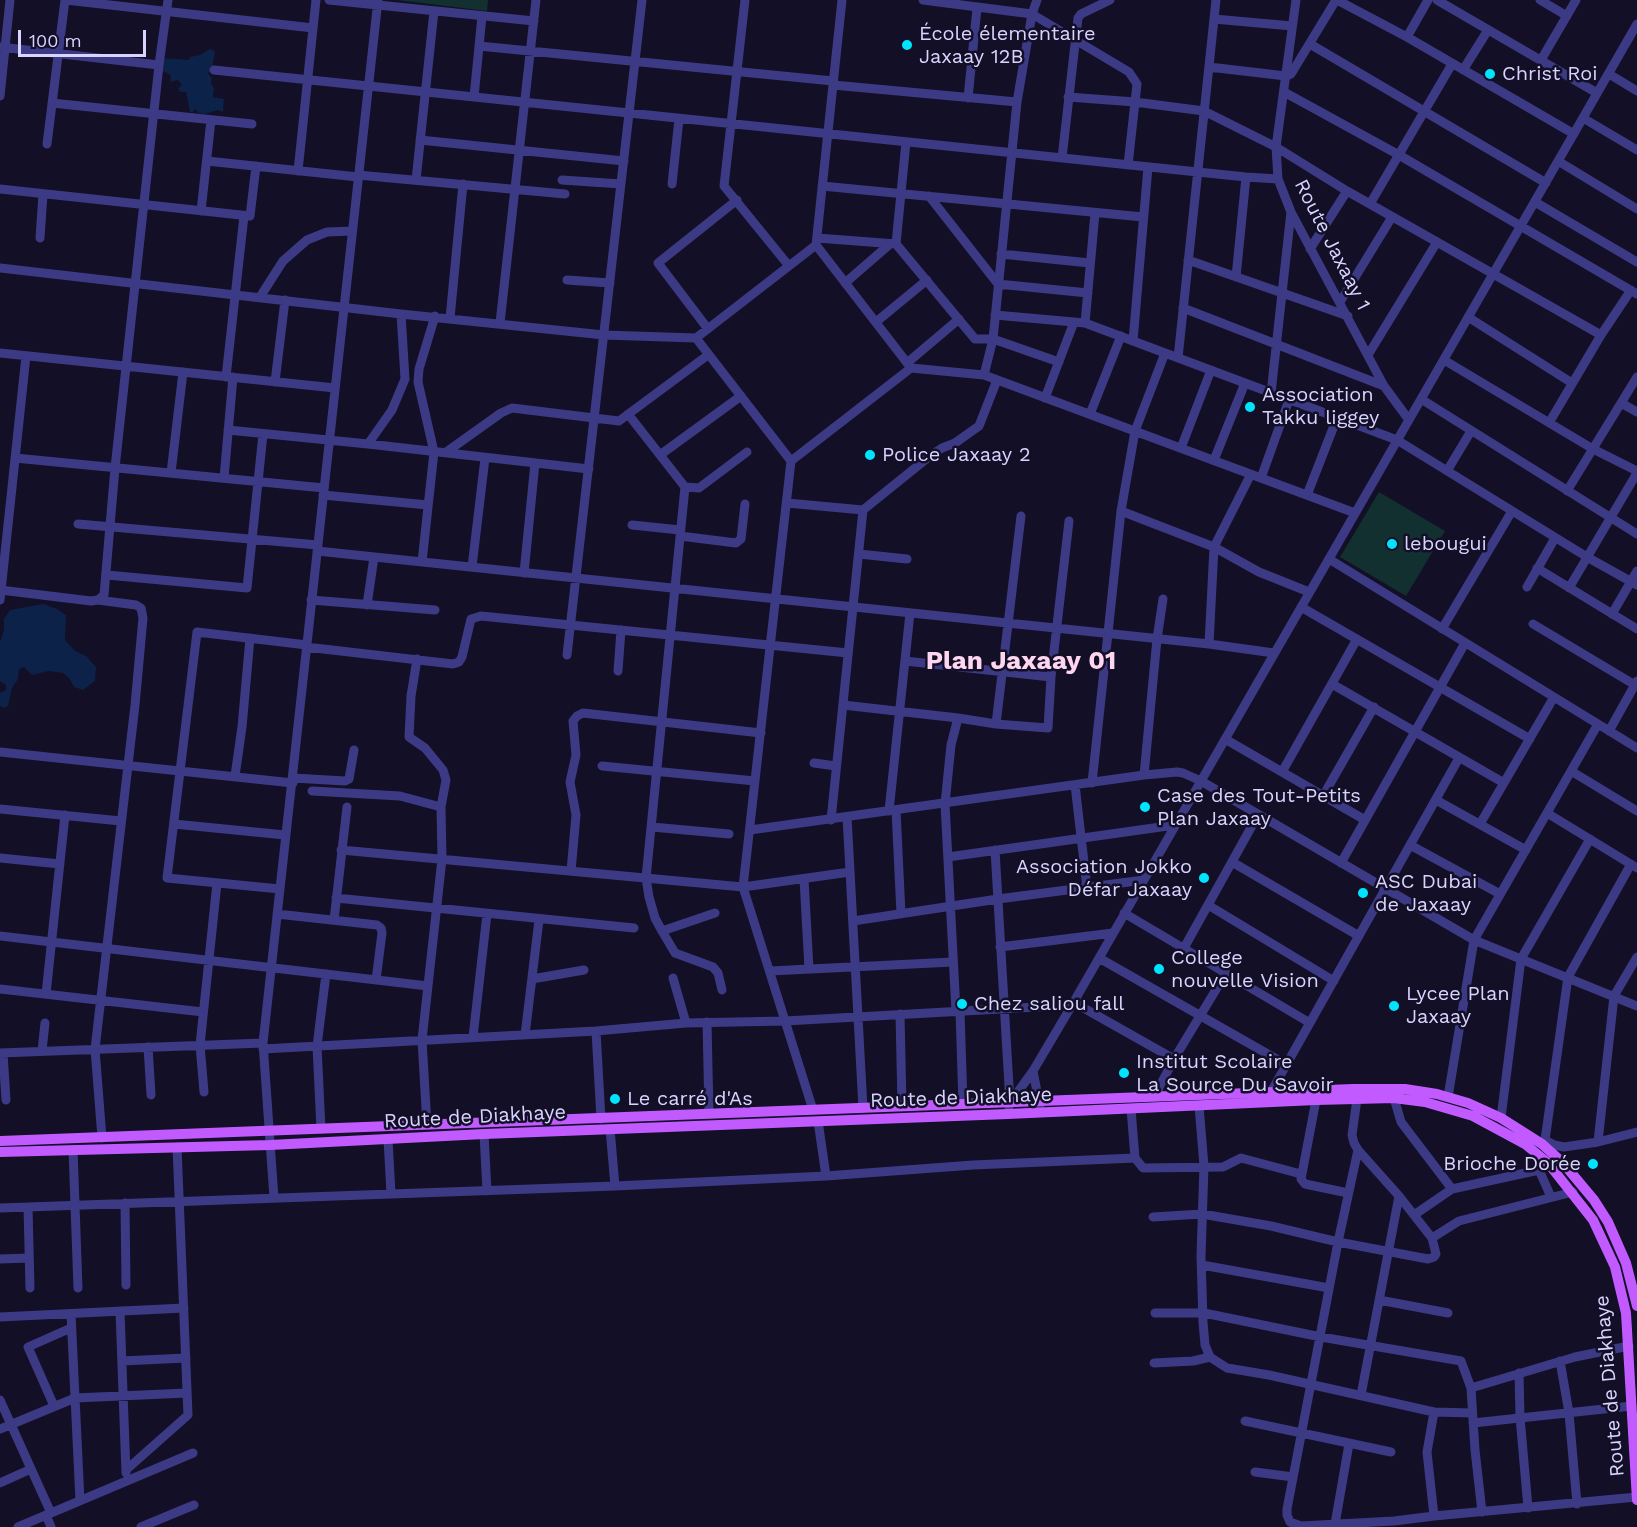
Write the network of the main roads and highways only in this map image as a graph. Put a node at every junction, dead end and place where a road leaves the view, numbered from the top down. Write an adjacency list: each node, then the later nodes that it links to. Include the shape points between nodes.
1 (1040, 1107): 2 (main road, Route de Diakhaye); 5 (main road, Route de Diakhaye, via 1394,1088 1448,1097 1501,1118 1543,1142 1594,1200); 8 (main road, Route de Diakhaye, via 1131,1109 1394,1098 1473,1116 1525,1144 1573,1192 1599,1232 1622,1292 1629,1346)
2 (1009, 1108): 3 (main road, Route de Diakhaye, via 963,1104); 4 (main road, Route de Diakhaye, via 818,1121 270,1145)
3 (0, 1141)
4 (0, 1152)
5 (1632, 1264): 6 (main road, Route de Diakhaye)
6 (1636, 1287): 7 (main road, Route de Diakhaye)
7 (1637, 1305)
8 (1637, 1499)

